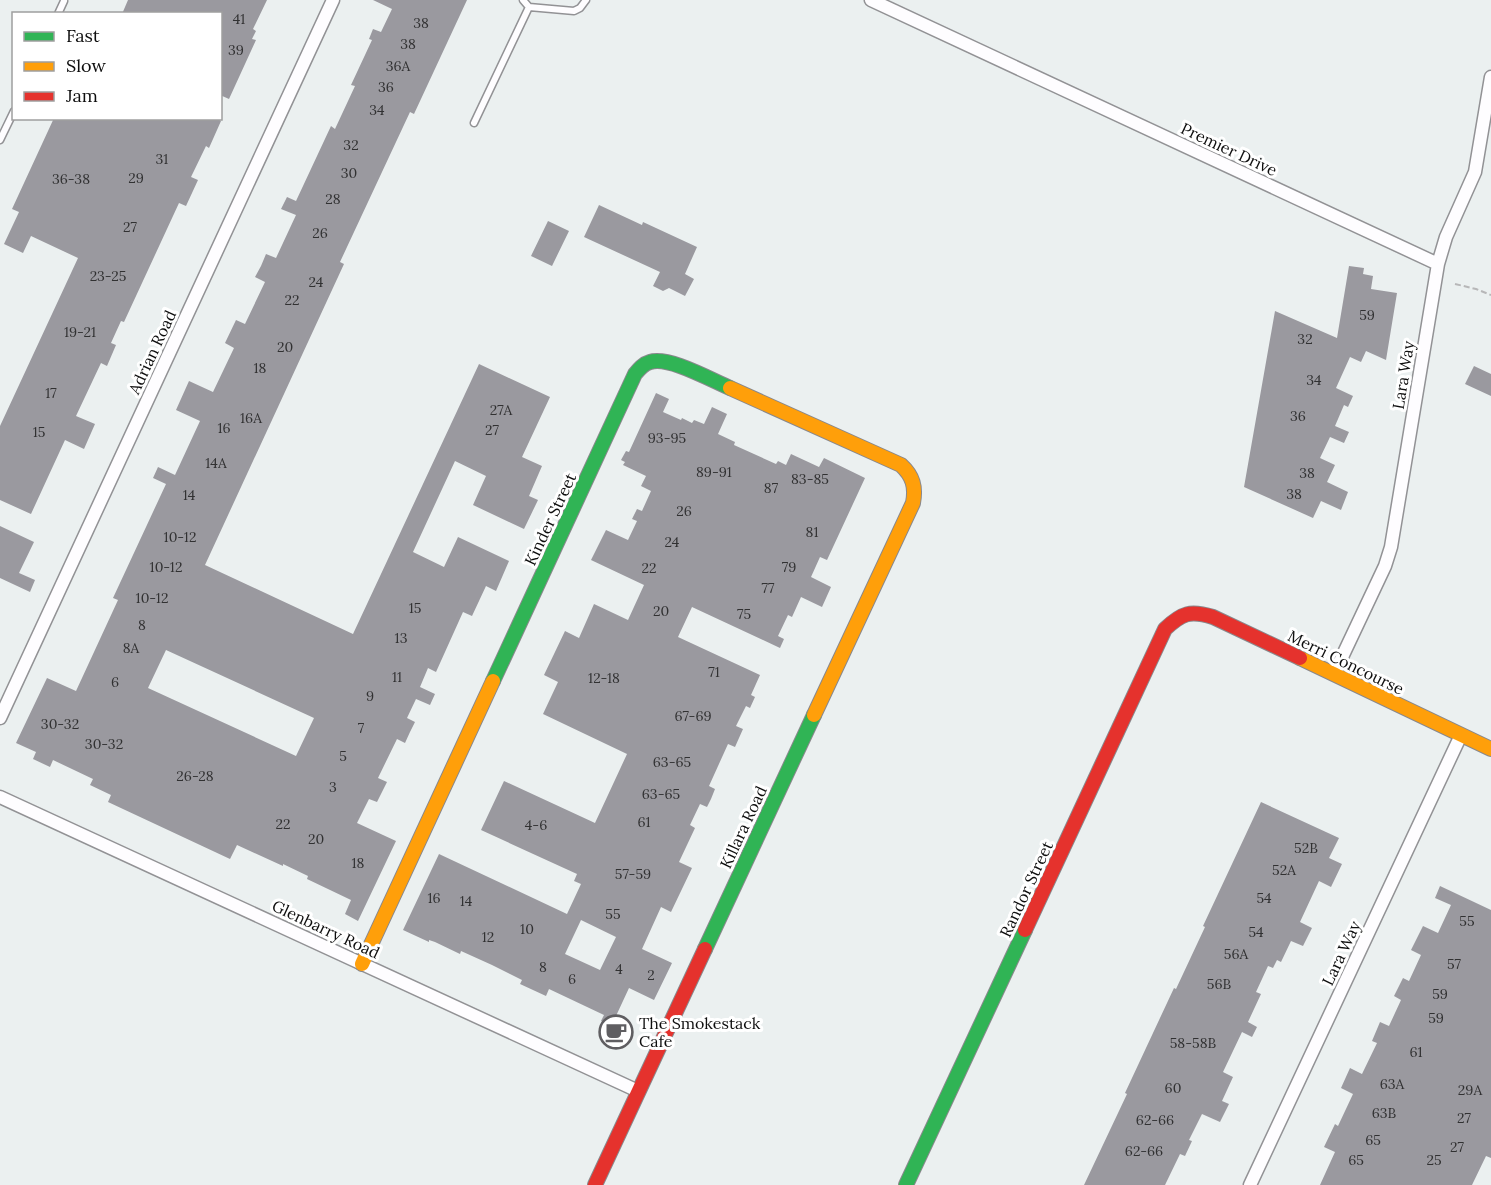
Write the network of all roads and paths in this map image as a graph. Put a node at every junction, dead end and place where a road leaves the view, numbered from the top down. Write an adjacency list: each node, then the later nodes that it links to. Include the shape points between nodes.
1 (333, 0): 16 (street, Adrian Road)
2 (523, 0): 5 (lane)
3 (586, 0): 5 (lane, via 574,10)
4 (871, 0): 10 (street, Premier Drive)
5 (529, 6): 8 (lane)
6 (1491, 77): 10 (street, Lara Way, via 1475,172)
7 (12, 115): 9 (lane)
8 (474, 123)
9 (0, 140)
10 (1438, 264): 15 (street, Lara Way, via 1391,547)
11 (1455, 284): 12 (path)
12 (1491, 296)
13 (914, 482): 20 (street, Kinder Street, via 901,465 676,364 657,360 639,368); 21 (street, Killara Road, via 913,503)
14 (1185, 614): 15 (street, Merri Concourse, via 1198,612 1213,617); 23 (street, Randor Street, via 1165,629)
15 (1334, 674): 17 (street, Merri Concourse)
16 (0, 718)
17 (1461, 735): 18 (street, Merri Concourse); 24 (street, Lara Way)
18 (1491, 749)
19 (0, 797): 20 (street, Glenbarry Road)
20 (362, 963): 21 (street, Glenbarry Road)
21 (638, 1091): 22 (street, Killara Road)
22 (595, 1185)
23 (906, 1185)
24 (1250, 1185)

